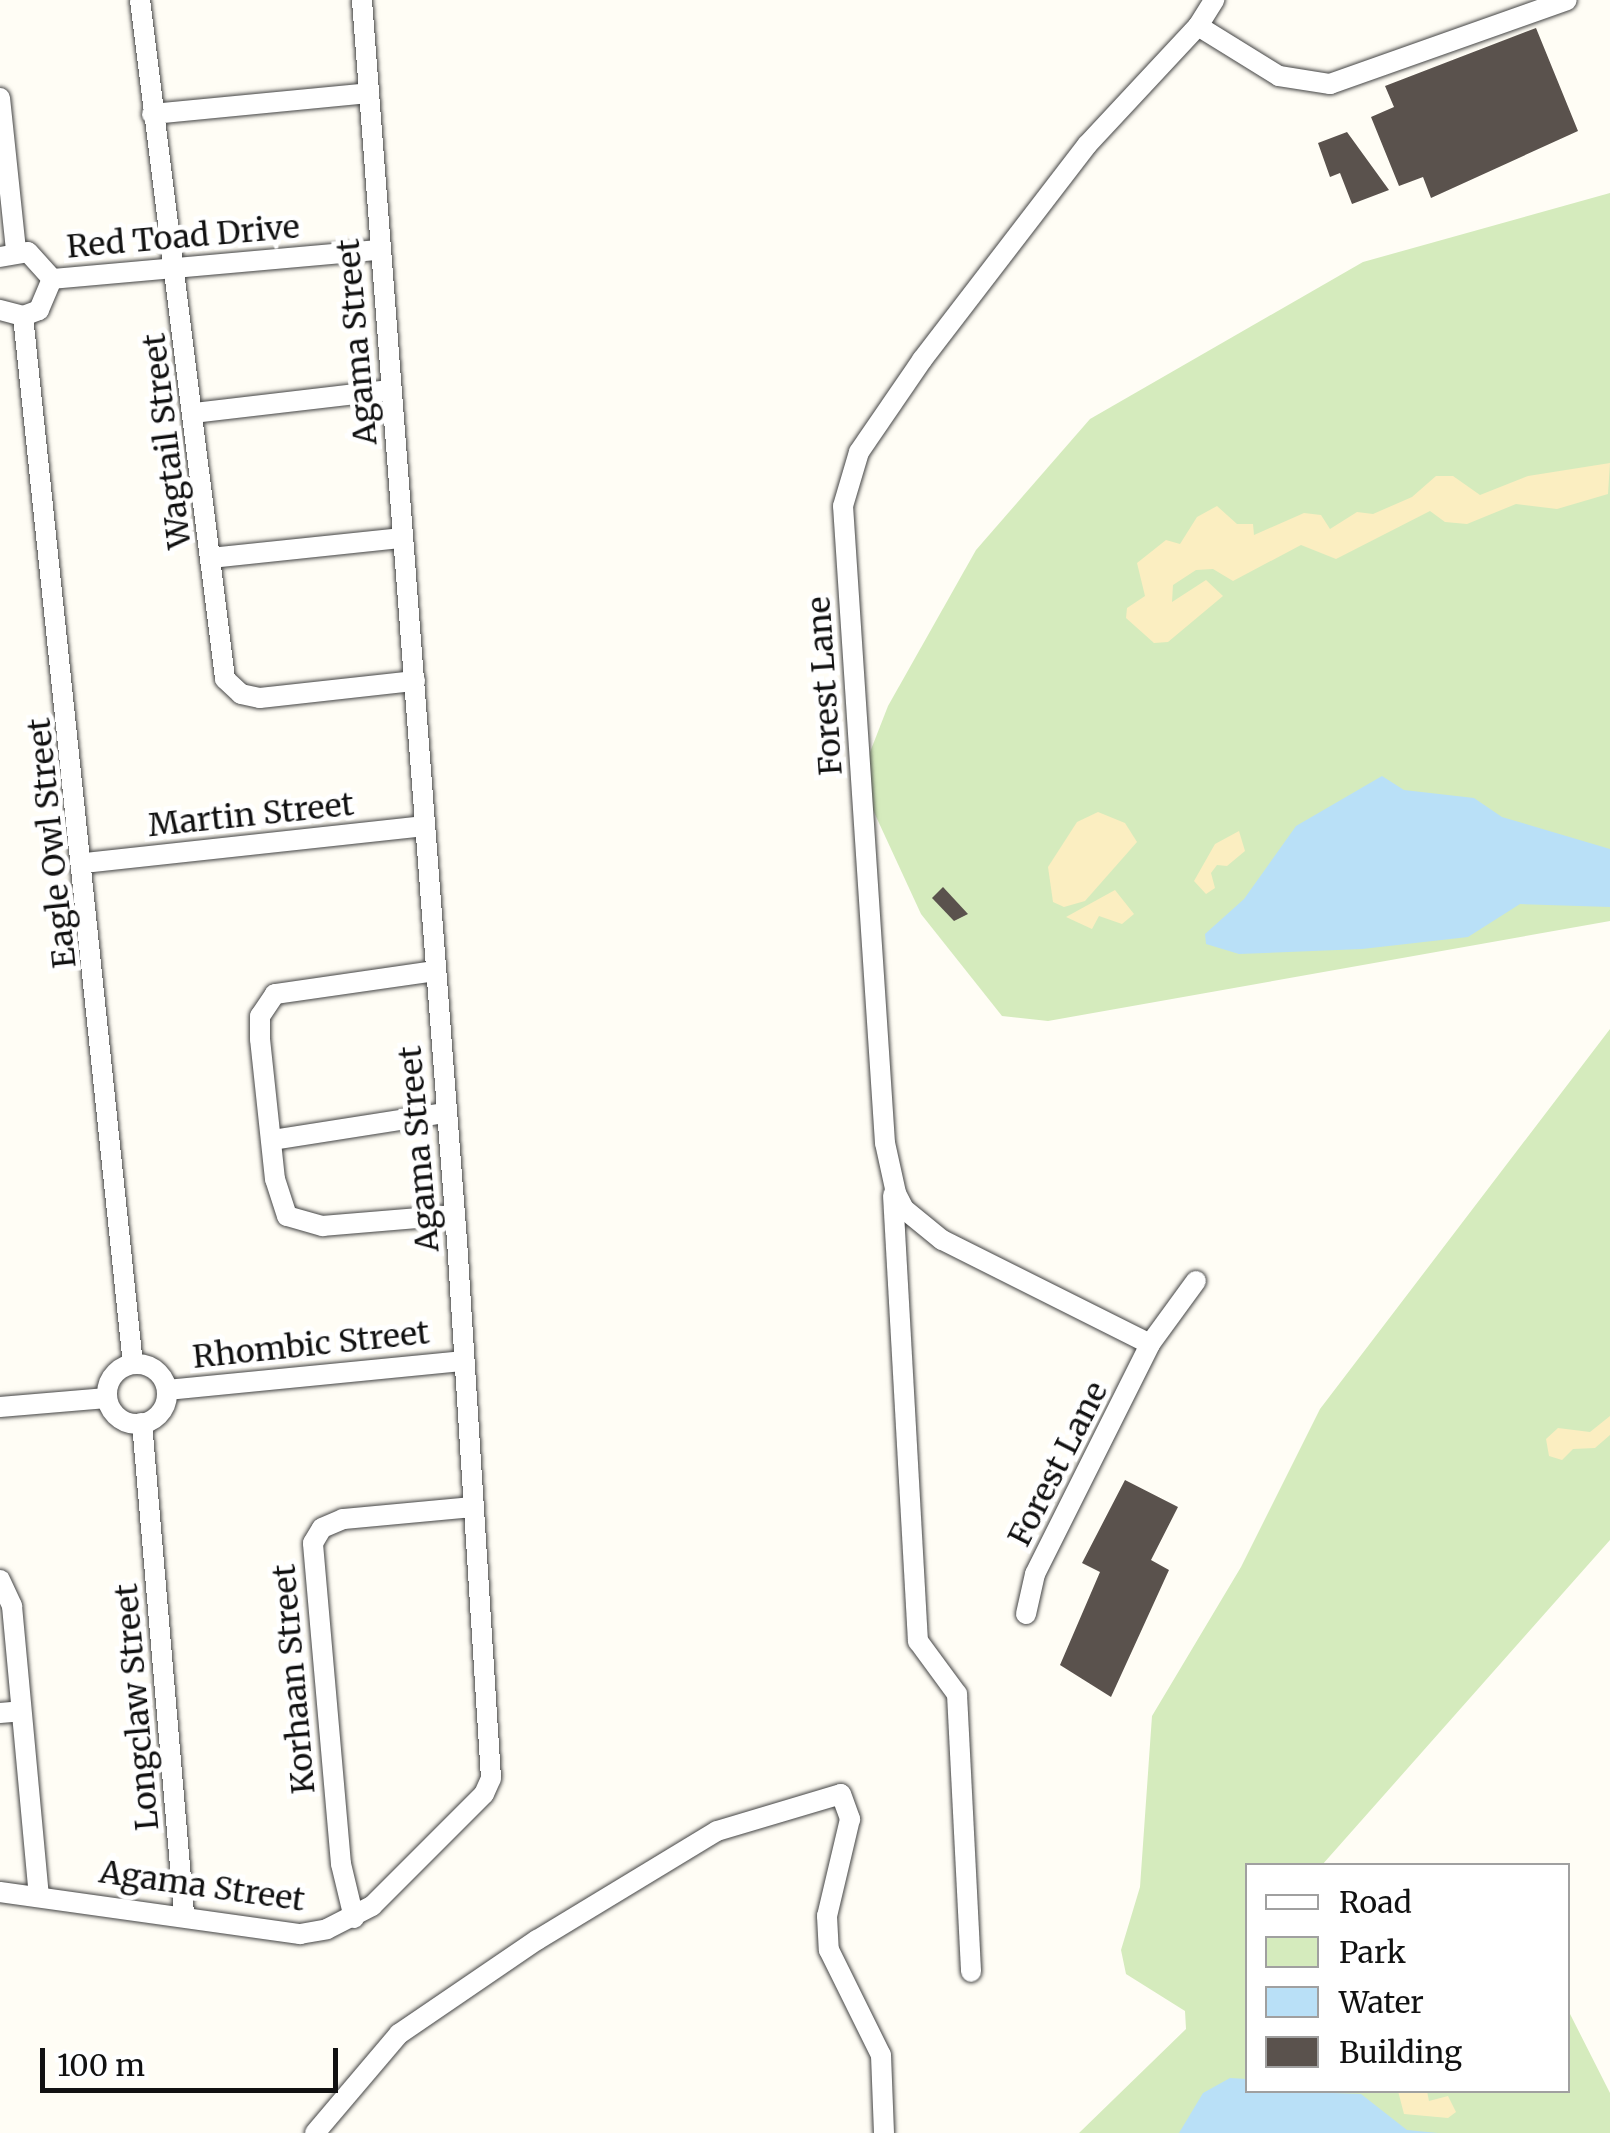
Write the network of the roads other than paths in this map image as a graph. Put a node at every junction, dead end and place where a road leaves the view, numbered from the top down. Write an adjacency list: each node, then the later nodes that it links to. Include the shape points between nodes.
1 (140, 0): 8 (street, Wagtail Street)
2 (362, 0): 6 (street, Agama Street)
3 (1214, 0): 5 (street, Forest Lane)
4 (1567, 0): 5 (street, via 1330,84 1280,76)
5 (1198, 26): 25 (street, Forest Lane, via 1087,146 883,415 846,482 847,586)
6 (369, 93): 8 (street); 9 (street, Agama Street)
7 (0, 98): 10 (street)
8 (152, 114): 11 (street, Wagtail Street)
9 (380, 250): 11 (street, Red Toad Drive); 15 (street, Agama Street)
10 (8, 254): 12 (street, via 39,258)
11 (174, 270): 12 (street, Red Toad Drive); 16 (street, Wagtail Street)
12 (52, 279): 14 (street, via 39,310)
13 (0, 310): 14 (street)
14 (23, 316): 21 (street, Eagle Owl Street)
15 (392, 390): 16 (street); 17 (street, Agama Street)
16 (194, 412): 18 (street, Wagtail Street)
17 (402, 538): 18 (street); 19 (street, Agama Street)
18 (211, 558): 19 (street, Wagtail Street, via 221,665 234,690 260,698)
19 (415, 681): 20 (street, Agama Street)
20 (424, 826): 21 (street, Martin Street); 22 (street, Agama Street)
21 (84, 863): 30 (street, Eagle Owl Street)
22 (435, 971): 23 (street, Agama Street); 24 (street, via 300,987 267,1000 260,1030)
23 (446, 1113): 24 (street); 26 (street, Agama Street)
24 (272, 1140): 26 (street, via 279,1201 297,1224)
25 (892, 1178): 28 (street, Forest Lane, via 904,1210 930,1233); 43 (street, via 918,1641 956,1694)
26 (455, 1215): 29 (street, Agama Street)
27 (1196, 1280): 28 (street, Forest Lane)
28 (1150, 1344): 37 (street, Forest Lane, via 1035,1574)
29 (462, 1361): 31 (street, Rhombic Street); 35 (street, Agama Street)
30 (133, 1364): 31 (street, via 160,1374); 32 (street, via 113,1376)
31 (166, 1390): 34 (street, via 164,1406)
32 (107, 1398): 33 (street); 34 (street, via 126,1422)
33 (0, 1407)
34 (142, 1423): 41 (street, Longclaw Street)
35 (473, 1507): 42 (street, Agama Street, via 491,1778 475,1803); 42 (street, Korhaan Street, via 344,1519 322,1528 312,1543 341,1864)
36 (0, 1580): 38 (street, via 12,1606)
37 (1026, 1614)
38 (10, 1712): 40 (street)
39 (0, 1892): 40 (street, Agama Street)
40 (39, 1895): 41 (street, Agama Street)
41 (184, 1914): 42 (street, Agama Street, via 300,1934)
42 (354, 1918)
43 (971, 1972)
44 (315, 2133): 45 (street, via 399,2034 492,1970 717,1831 836,1794 847,1800 850,1820 826,1916 829,1950 882,2055)
45 (884, 2133)

